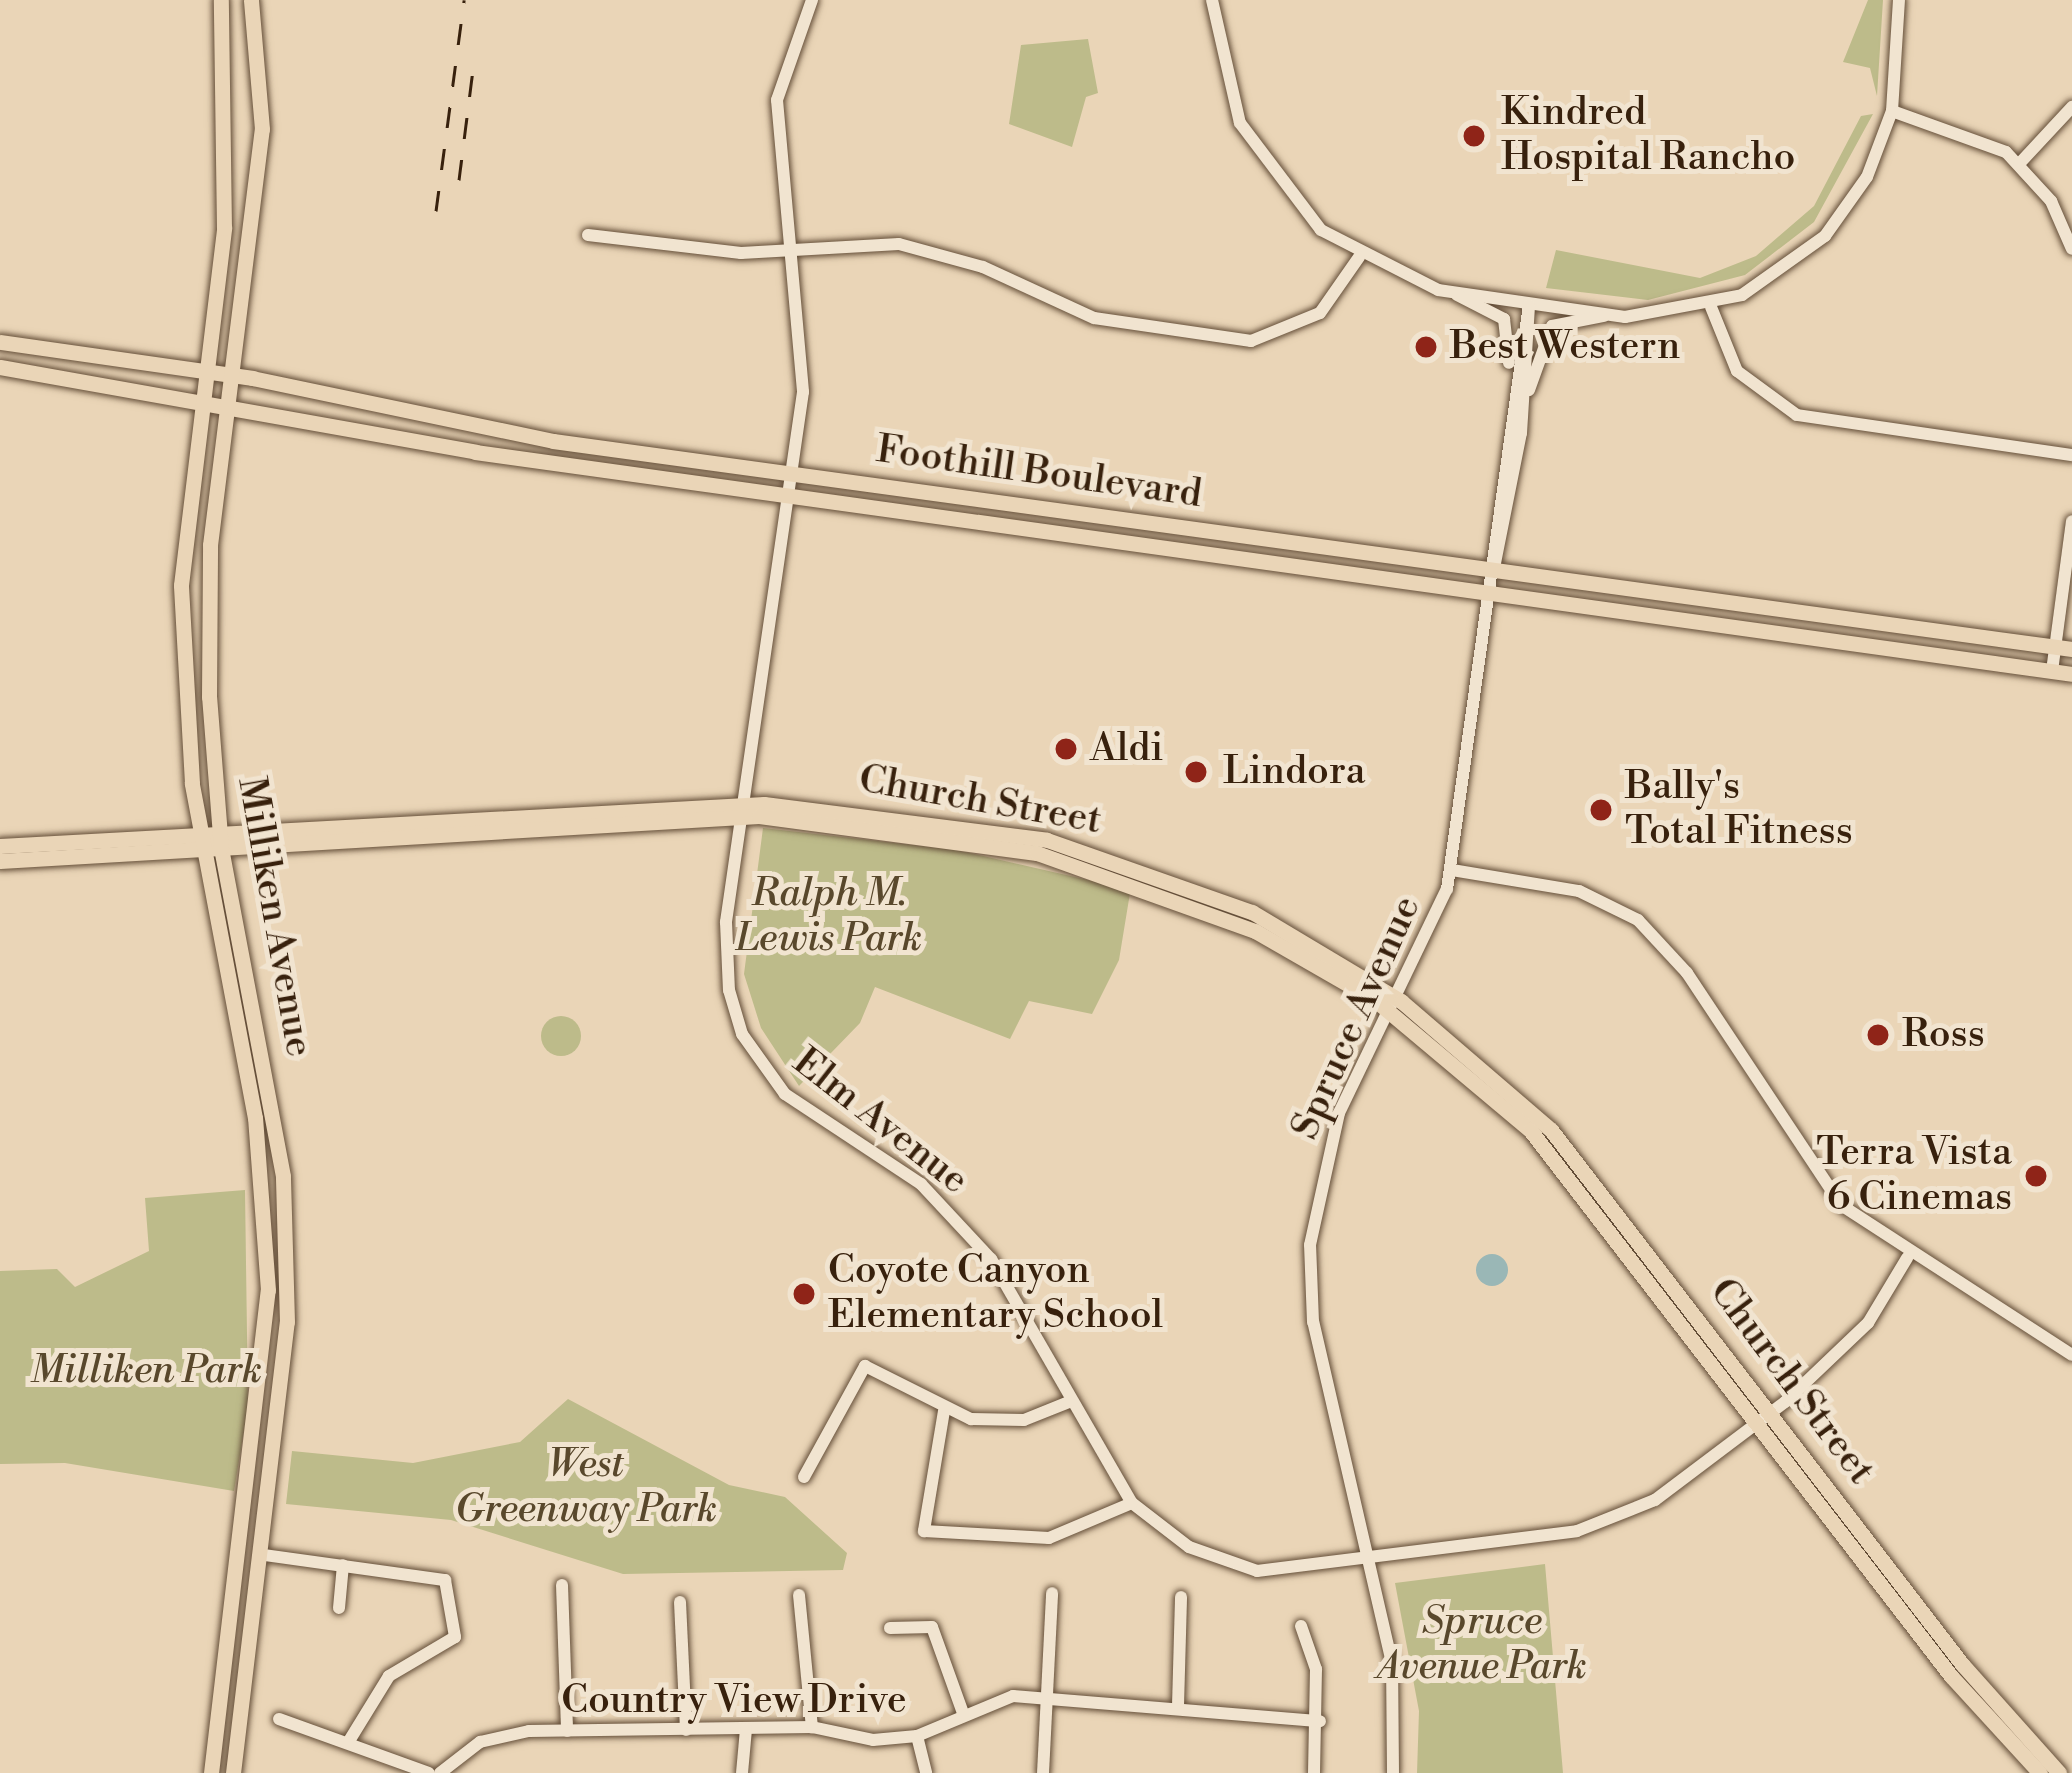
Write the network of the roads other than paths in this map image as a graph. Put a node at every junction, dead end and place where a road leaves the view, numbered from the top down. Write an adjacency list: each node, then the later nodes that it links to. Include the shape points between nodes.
1 (221, 0): 19 (main road, Milliken Avenue, via 227,186)
2 (251, 0): 20 (main road, Milliken Avenue, via 262,129)
3 (812, 0): 10 (street, Elm Avenue, via 777,100)
4 (1213, 0): 12 (street, via 1222,72 1262,163)
5 (1899, 0): 7 (street)
6 (2072, 107): 8 (street)
7 (1892, 111): 8 (street, via 1967,131); 15 (street, via 1868,177 1825,236 1773,278)
8 (2020, 164): 11 (street)
9 (588, 235): 10 (street, via 741,253)
10 (793, 248): 12 (street, via 854,241 941,253 1094,318 1251,341 1320,313); 26 (street, Elm Avenue, via 805,356)
11 (2072, 249)
12 (1359, 257): 13 (street)
13 (1456, 294): 14 (street); 21 (street, via 1504,319)
14 (1529, 305): 16 (street); 21 (street, Spruce Avenue); 22 (street, Spruce Avenue)
15 (1711, 307): 16 (street); 25 (street, via 1737,371 1797,415)
16 (1605, 316): 22 (street, via 1552,326)
17 (0, 343): 19 (main road, Foothill Boulevard)
18 (0, 367): 23 (main road, Foothill Boulevard)
19 (207, 371): 20 (main road, Foothill Boulevard); 23 (main road, Milliken Avenue)
20 (236, 376): 24 (main road, Milliken Avenue); 26 (main road, Foothill Boulevard, via 471,429)
21 (1510, 382): 29 (street, Spruce Avenue)
22 (1526, 397): 29 (street, Spruce Avenue)
23 (204, 398): 24 (main road, Foothill Boulevard); 36 (main road, Milliken Avenue, via 182,585)
24 (231, 401): 27 (main road, Foothill Boulevard, via 453,449); 35 (main road, Milliken Avenue, via 208,630)
25 (2072, 455)
26 (790, 470): 27 (street, Elm Avenue); 29 (main road, Foothill Boulevard)
27 (787, 497): 30 (main road, Foothill Boulevard); 34 (street, Elm Avenue)
28 (2072, 521): 31 (street)
29 (1494, 568): 30 (street, Spruce Avenue); 31 (main road, Foothill Boulevard)
30 (1491, 594): 32 (main road, Foothill Boulevard); 39 (street, Spruce Avenue)
31 (2064, 648): 32 (street)
32 (2052, 671): 33 (main road, Foothill Boulevard)
33 (2072, 674)
34 (741, 809): 35 (main road, Church Street); 40 (main road, Church Street, via 967,839 1146,878); 43 (street, Elm Avenue, via 725,956 742,1034 801,1109 951,1210 991,1259)
35 (220, 839): 36 (main road, Church Street); 48 (main road, Milliken Avenue, via 284,1177 286,1372)
36 (201, 841): 37 (main road, Church Street); 38 (main road, Church Street); 70 (main road, Milliken Avenue, via 255,1118 268,1290)
37 (0, 846)
38 (0, 861)
39 (1452, 870): 40 (street, Spruce Avenue); 41 (street, via 1579,891 1652,932 1825,1185)
40 (1397, 1007): 45 (main road, Church Street, via 1554,1157); 49 (street, Spruce Avenue, via 1339,1113 1310,1245 1313,1322)
41 (1907, 1258): 42 (street); 45 (street, Elm Avenue, via 1839,1356)
42 (2072, 1354)
43 (1069, 1402): 44 (street, via 998,1423); 47 (street, Elm Avenue)
44 (944, 1411): 46 (street, via 865,1366); 47 (street, via 924,1531 1049,1538)
45 (1765, 1415): 49 (street, Elm Avenue, via 1622,1515); 79 (main road, Church Street, via 1951,1676); 80 (main road, Church Street, via 1988,1697)
46 (804, 1478)
47 (1132, 1503): 49 (street, Elm Avenue, via 1190,1547 1257,1570)
48 (264, 1555): 50 (street); 71 (main road, Milliken Avenue)
49 (1370, 1564): 78 (street, Spruce Avenue, via 1395,1688)
50 (343, 1565): 56 (street); 69 (street, via 441,1574 454,1637 389,1676)
51 (562, 1585): 67 (street)
52 (1052, 1593): 59 (street)
53 (799, 1595): 64 (street)
54 (1181, 1597): 60 (street)
55 (680, 1601): 66 (street)
56 (339, 1608)
57 (1301, 1626): 63 (street)
58 (890, 1628): 61 (street, via 932,1627)
59 (1046, 1694): 60 (street, Country View Drive); 61 (street, Country View Drive); 76 (street)
60 (1178, 1706): 63 (street, Country View Drive)
61 (963, 1713): 68 (street, Country View Drive)
62 (279, 1719): 69 (street)
63 (1320, 1721): 77 (street)
64 (812, 1727): 65 (street, Country View Drive); 68 (street, Country View Drive)
65 (746, 1729): 66 (street, Country View Drive); 74 (street)
66 (686, 1730): 67 (street, Country View Drive)
67 (567, 1731): 73 (street, Country View Drive, via 480,1742)
68 (916, 1736): 75 (street)
69 (349, 1741): 72 (street)
70 (212, 1773)
71 (233, 1773)
72 (429, 1773)
73 (440, 1773)
74 (742, 1773)
75 (926, 1773)
76 (1043, 1773)
77 (1314, 1773)
78 (1393, 1773)
79 (2040, 1773)
80 (2059, 1773)

